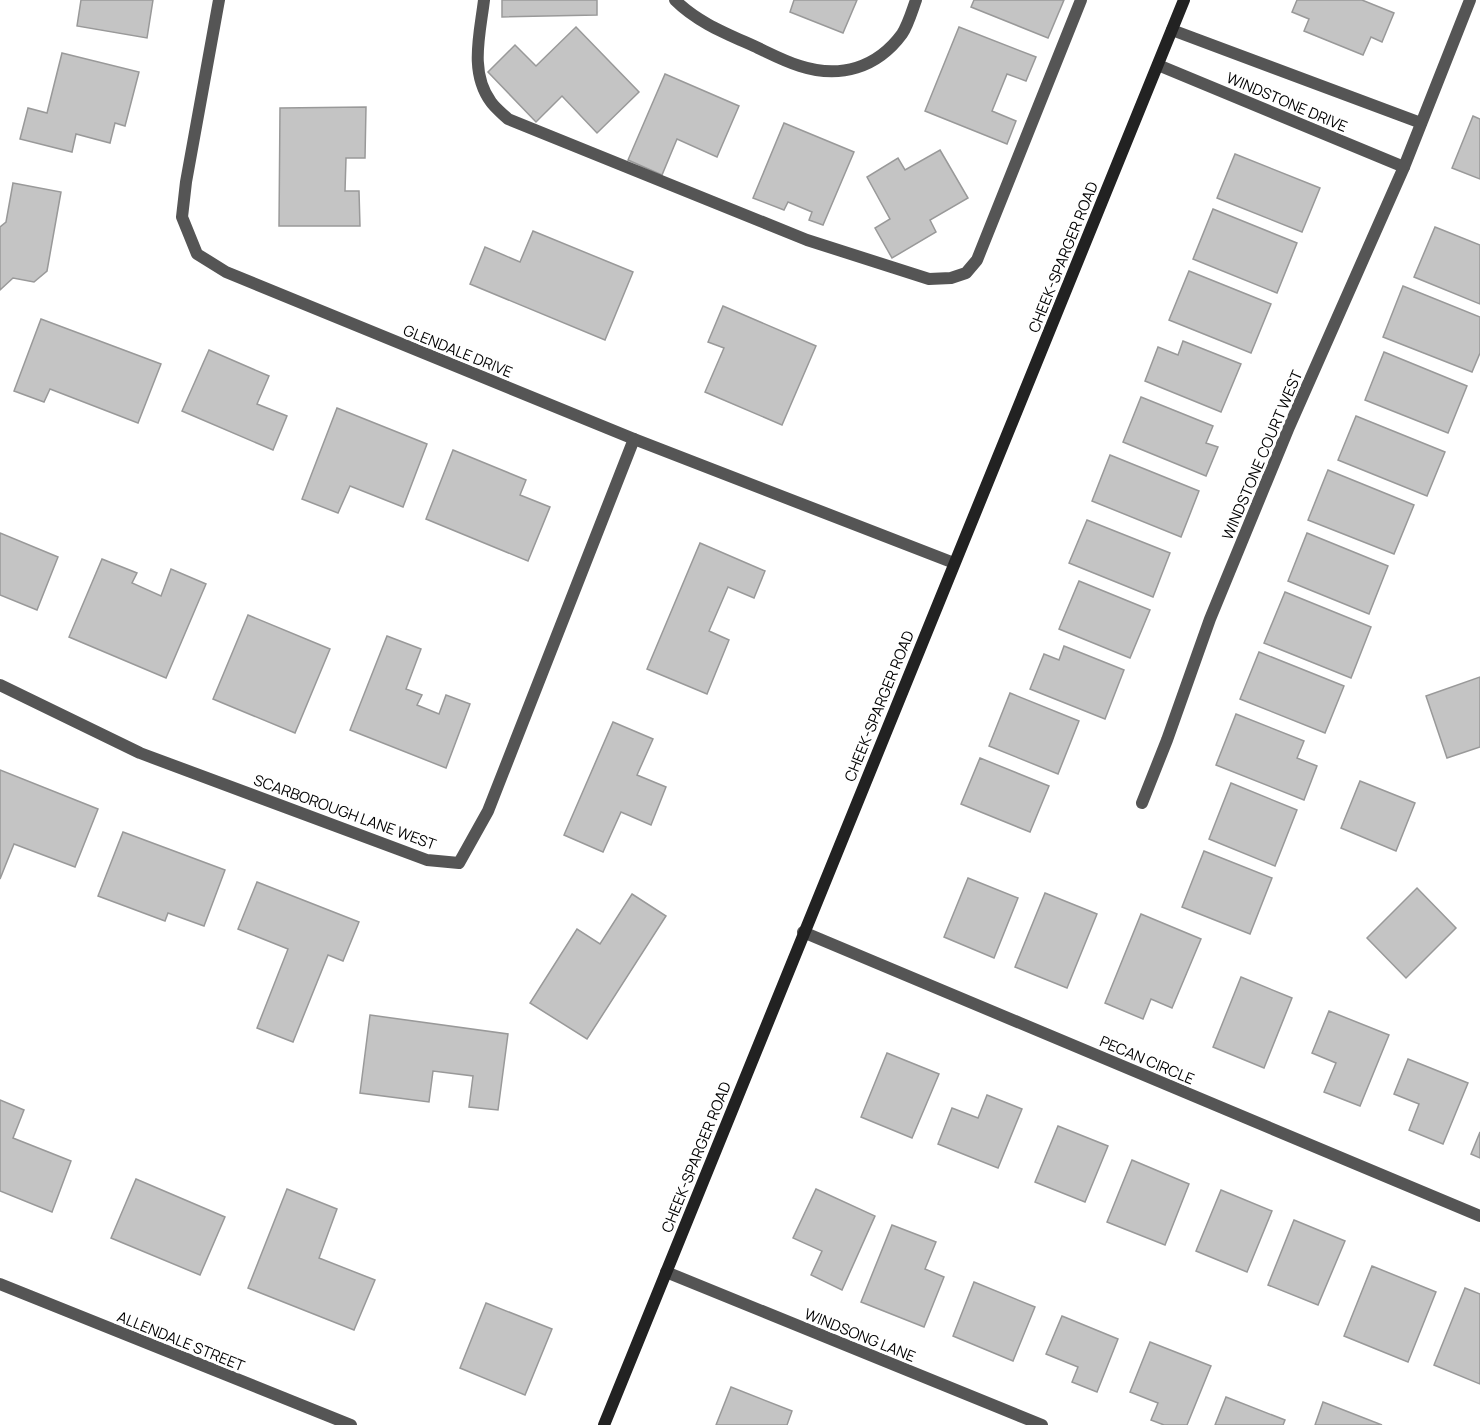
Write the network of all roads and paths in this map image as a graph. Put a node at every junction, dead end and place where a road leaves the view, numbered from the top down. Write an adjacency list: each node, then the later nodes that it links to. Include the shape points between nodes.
1 (219, 0): 12 (street, GLENDALE DRIVE, via 182,217 197,254 226,272)
2 (484, 0): 5 (street, via 477,64 482,86 508,119 807,240 929,279 966,273 977,260)
3 (675, 0): 4 (street, via 712,28 801,66 828,71 859,68 882,56 903,33)
4 (916, 0)
5 (1081, 0)
6 (1184, 0): 8 (main road, CHEEK-SPARGER ROAD)
7 (1470, 0): 10 (street, WINDSTONE COURT WEST)
8 (1172, 30): 9 (main road, CHEEK-SPARGER ROAD); 10 (street, WINDSTONE DRIVE)
9 (1158, 65): 11 (street, WINDSTONE DRIVE); 13 (main road, CHEEK-SPARGER ROAD)
10 (1420, 123): 11 (street, WINDSTONE COURT WEST)
11 (1404, 167): 15 (street, WINDSTONE COURT WEST, via 1210,619)
12 (634, 439): 13 (street, GLENDALE DRIVE); 14 (street, SCARBOROUGH LANE WEST, via 488,811 459,863 427,860 140,753)
13 (954, 564): 16 (main road, CHEEK-SPARGER ROAD)
14 (0, 685)
15 (1142, 802)
16 (803, 932): 17 (street, PECAN CIRCLE); 18 (main road, CHEEK-SPARGER ROAD)
17 (1480, 1216)
18 (666, 1272): 21 (main road, CHEEK-SPARGER ROAD); 22 (street, WINDSONG LANE)
19 (0, 1284): 20 (street, ALLENDALE STREET)
20 (351, 1425)
21 (604, 1425)
22 (1042, 1425)

